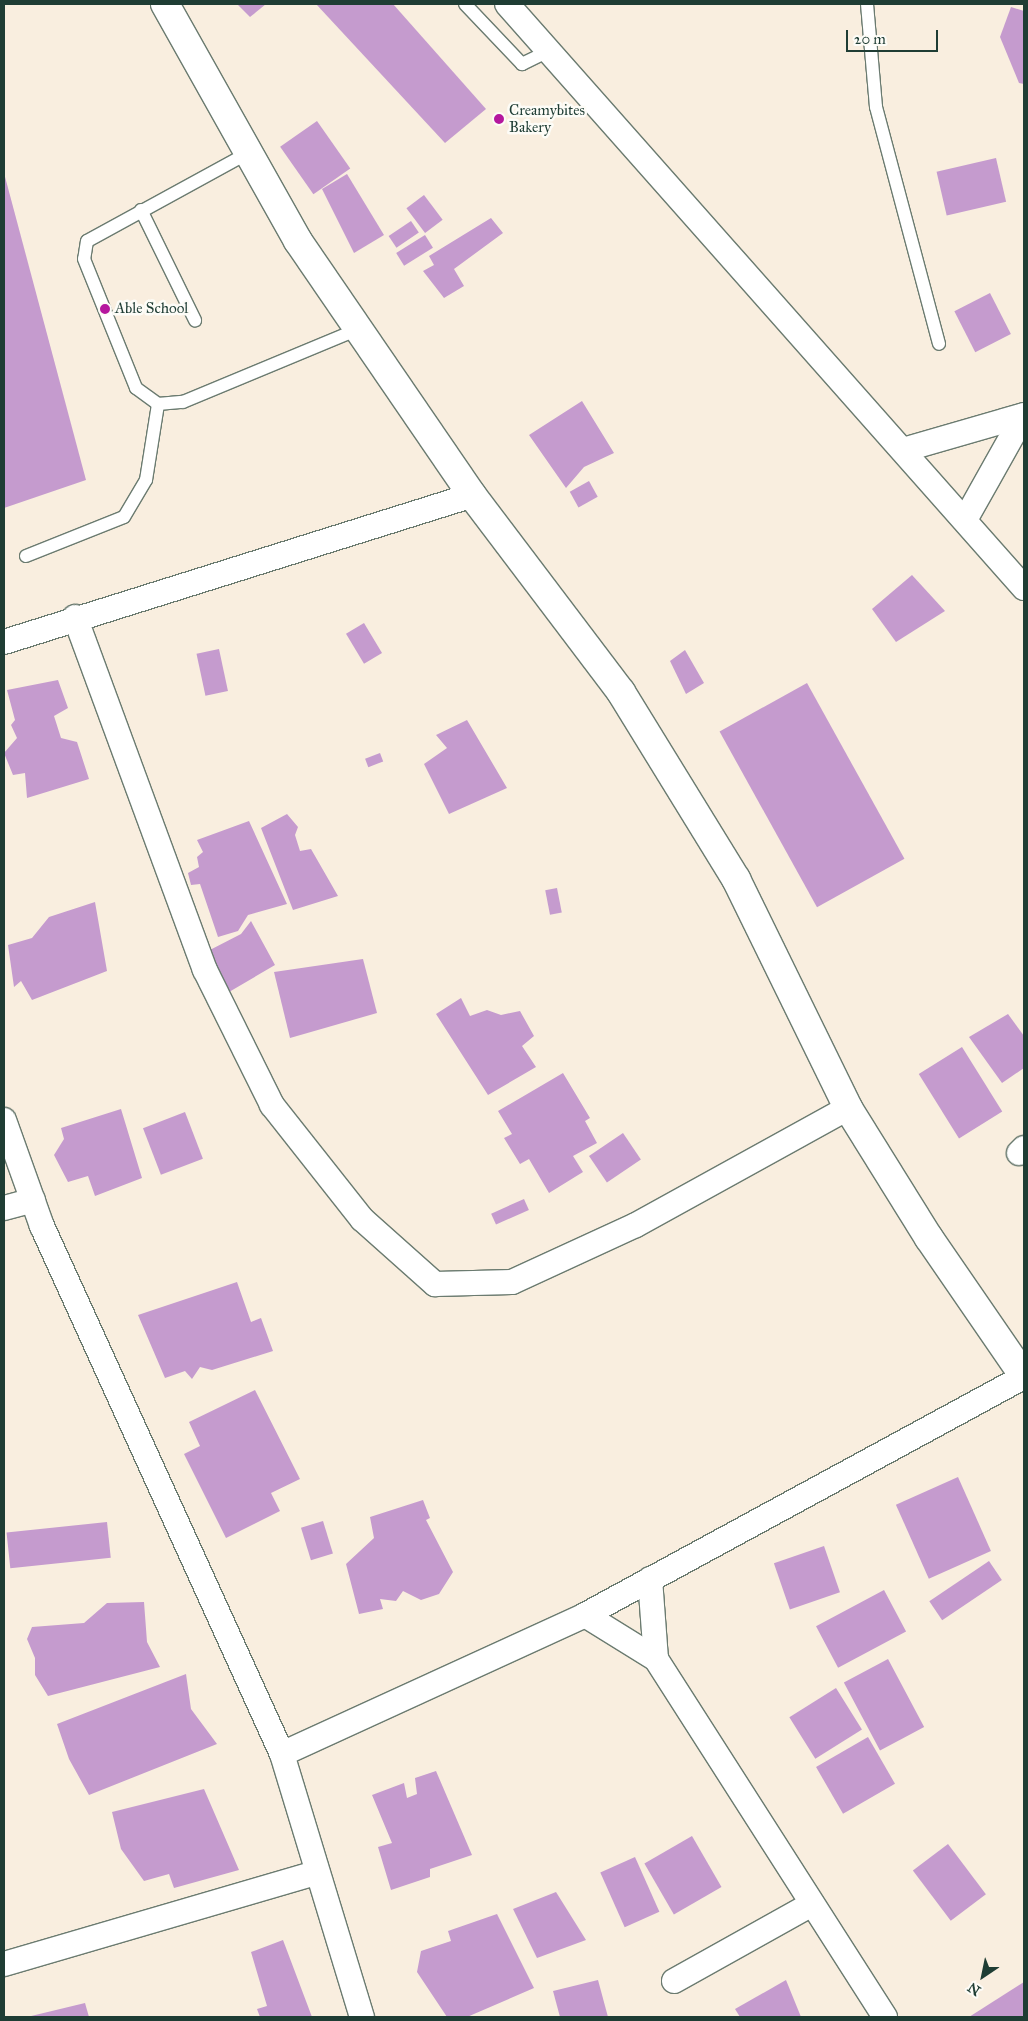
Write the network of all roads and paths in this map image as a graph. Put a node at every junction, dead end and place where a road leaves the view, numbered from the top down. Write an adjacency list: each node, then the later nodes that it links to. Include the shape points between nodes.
1 (165, 4): 6 (street)
2 (465, 4): 5 (lane, via 522,64)
3 (507, 4): 5 (street)
4 (867, 4): 10 (lane, via 876,107)
5 (549, 51): 13 (street)
6 (248, 153): 7 (lane); 9 (street, via 298,242)
7 (141, 210): 8 (lane); 11 (lane, via 91,237 84,259 136,388)
8 (196, 320)
9 (358, 329): 11 (lane, via 183,402); 14 (street)
10 (939, 344)
11 (158, 404): 16 (lane, via 146,480 124,517)
12 (1024, 415): 13 (street); 15 (street)
13 (904, 450): 15 (street)
14 (472, 495): 18 (street); 20 (street, via 621,692 736,879)
15 (965, 520): 17 (street)
16 (26, 556)
17 (1024, 588)
18 (75, 617): 19 (street); 20 (street, via 205,970 272,1105 362,1219 435,1284 512,1282 636,1225)
19 (4, 642)
20 (848, 1108): 24 (street, via 929,1238)
21 (4, 1120): 22 (street)
22 (32, 1200): 23 (street); 28 (street)
23 (4, 1208)
24 (1024, 1376): 25 (street)
25 (650, 1579): 26 (street); 27 (street)
26 (585, 1614): 27 (street); 28 (street)
27 (656, 1659): 30 (street)
28 (282, 1754): 29 (street)
29 (316, 1873): 31 (street); 33 (street)
30 (812, 1904): 32 (street); 34 (street)
31 (4, 1964)
32 (674, 1981)
33 (362, 2017)
34 (885, 2017)

